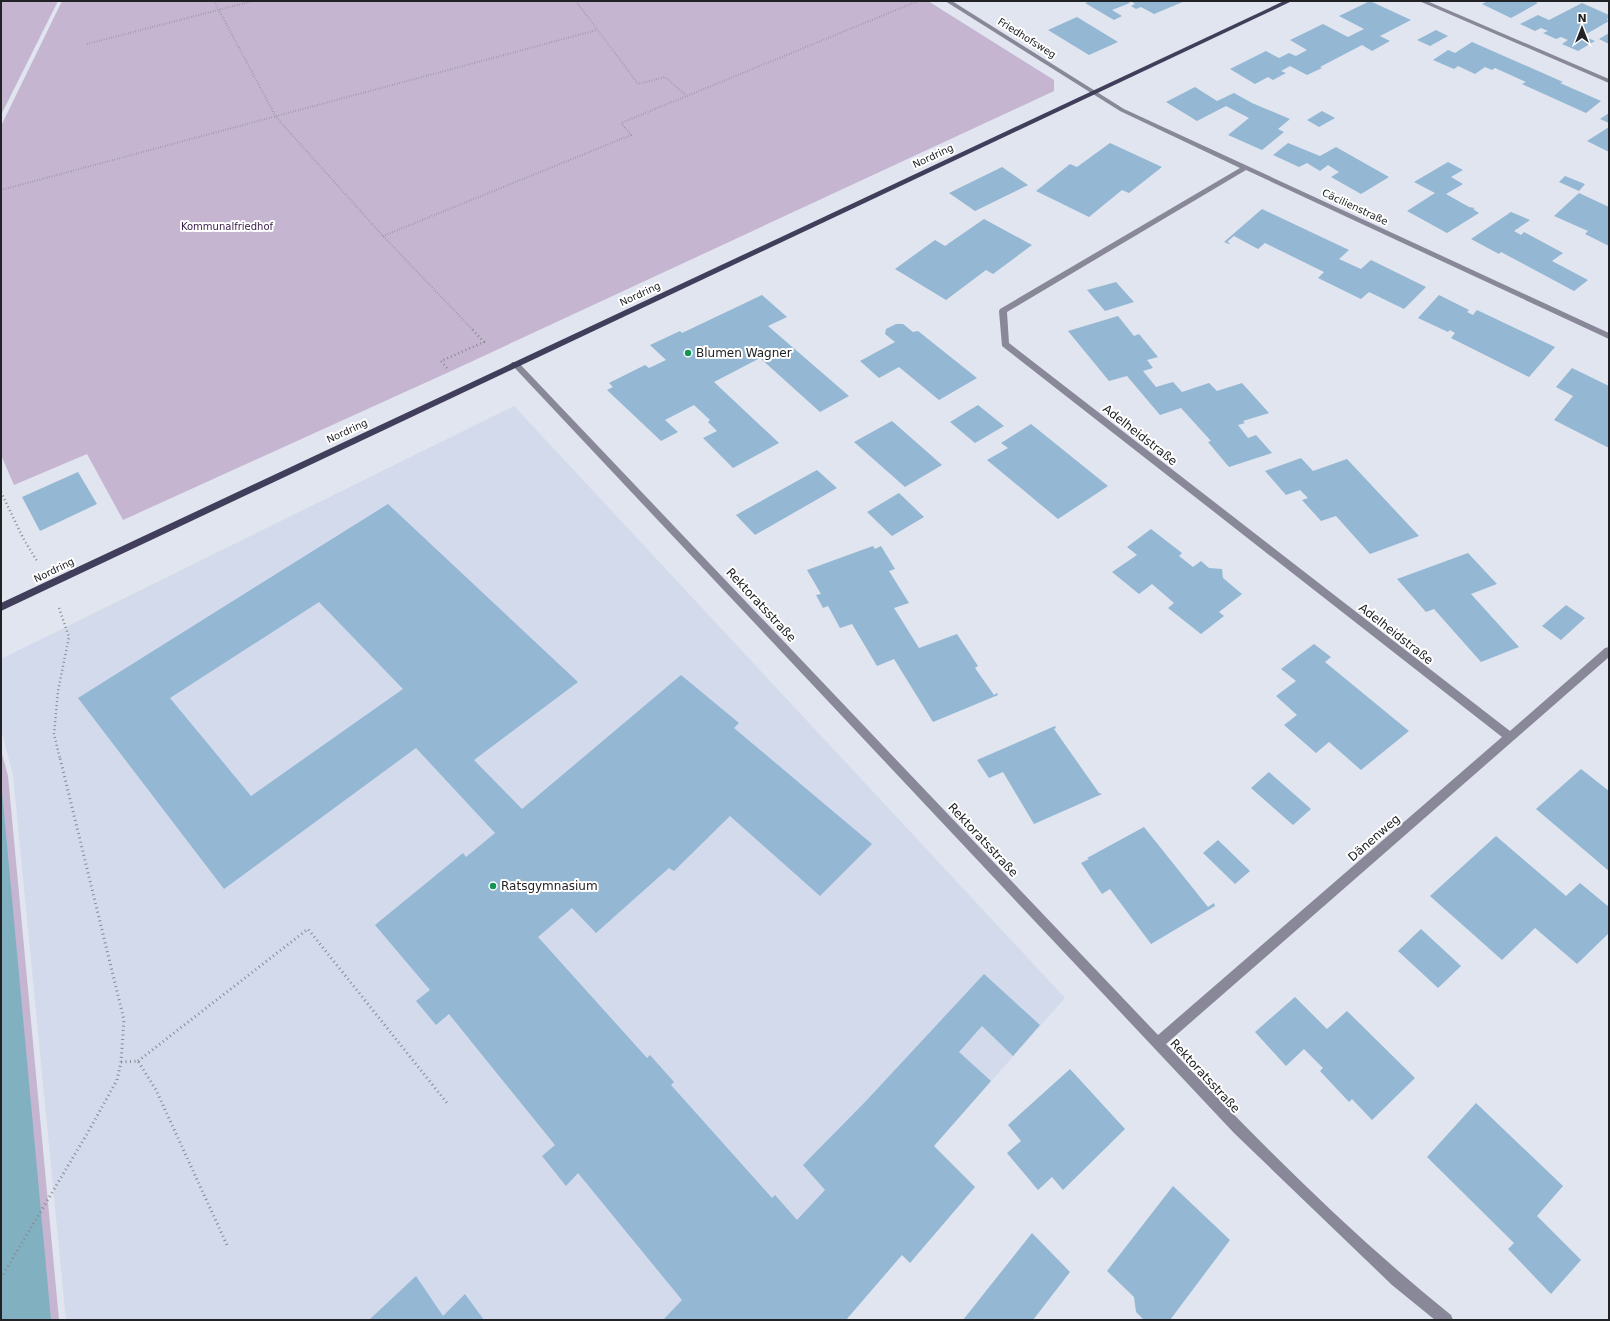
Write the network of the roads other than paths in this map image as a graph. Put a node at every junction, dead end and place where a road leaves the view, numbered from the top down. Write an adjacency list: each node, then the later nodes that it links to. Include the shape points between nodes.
1 (948, 1): 5 (street, Friedhofsweg)
2 (1289, 1): 5 (main road, Nordring)
3 (1422, 1): 4 (street)
4 (1609, 81)
5 (1095, 92): 6 (street, Cäcilienstraße, via 1122,110); 8 (main road, Nordring)
6 (1245, 168): 7 (street, Cäcilienstraße); 11 (street, Adelheidstraße, via 1003,311 1005,344)
7 (1609, 336)
8 (515, 364): 9 (main road, Nordring); 12 (street, Rektoratsstraße)
9 (1, 607)
10 (1609, 651): 11 (street, Dänenweg)
11 (1510, 737): 12 (street, Dänenweg)
12 (1157, 1044): 13 (street, Rektoratsstraße, via 1238,1129 1397,1280)
13 (1446, 1320)

